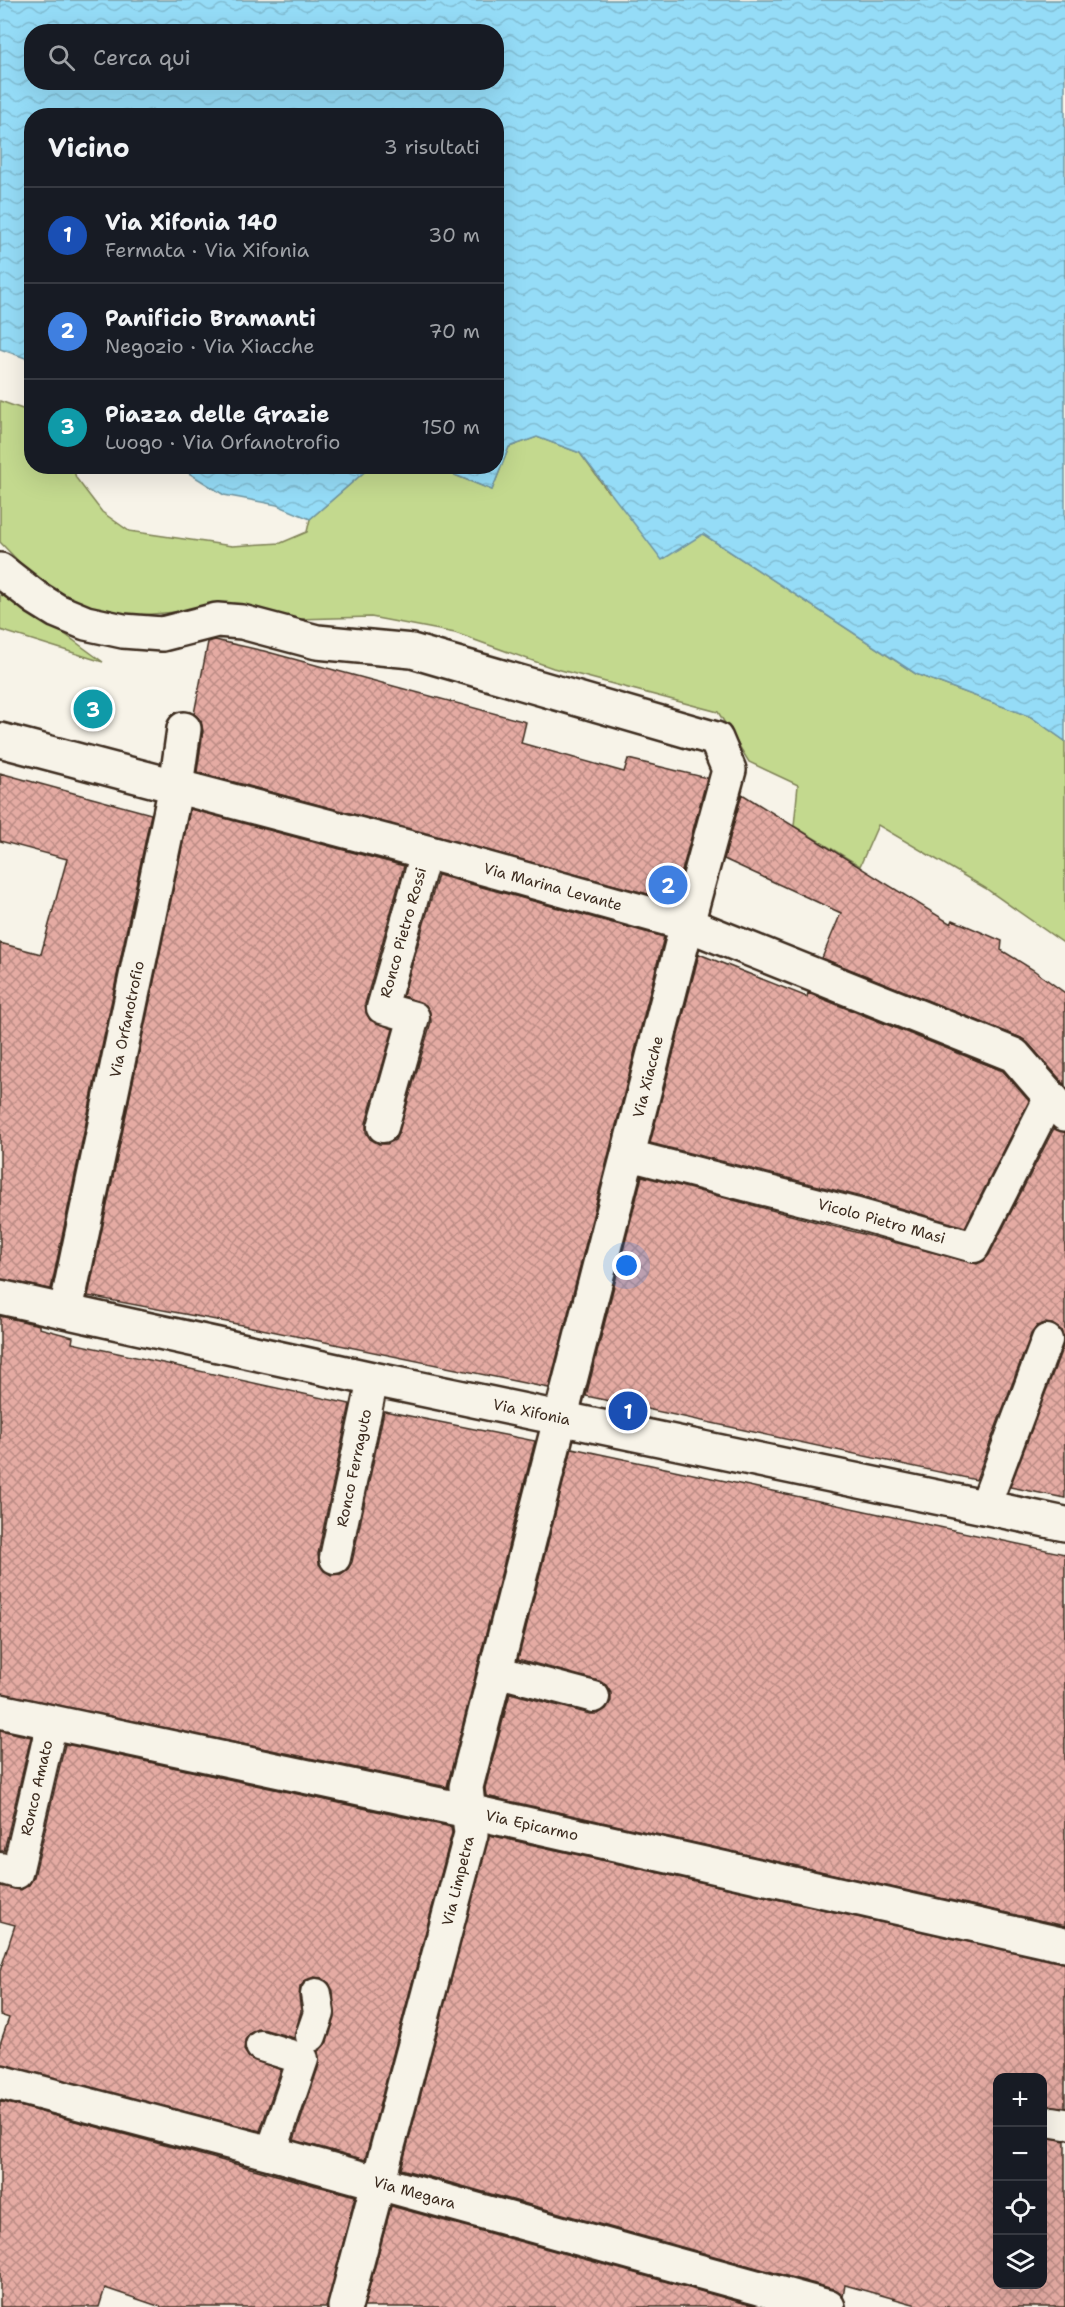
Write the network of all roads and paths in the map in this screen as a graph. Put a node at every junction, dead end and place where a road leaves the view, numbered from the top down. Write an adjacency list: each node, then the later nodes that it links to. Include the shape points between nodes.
1 (0, 570): 6 (street, Via Xiacche, via 57,612 86,623 162,634 217,620 242,622 317,642 412,651 716,740 729,770)
2 (184, 729): 4 (street, Via Orfanotrofio)
3 (0, 740): 4 (street, Via Marina Levante)
4 (176, 786): 5 (street, Via Marina Levante); 11 (street, Via Orfanotrofio)
5 (426, 852): 6 (street, Via Marina Levante); 8 (street, Ronco Pietro Rossi, via 382,1008 414,1017)
6 (687, 924): 7 (street, Via Marina Levante, via 1014,1055); 9 (street, Via Xiacche)
7 (1057, 1106): 9 (street, Vicolo Pietro Masi, via 974,1247)
8 (383, 1127)
9 (628, 1155): 14 (street, Via Xiacche)
10 (0, 1297): 11 (street, Via Xifonia)
11 (66, 1310): 13 (street, Via Xifonia)
12 (1047, 1340): 15 (street)
13 (373, 1379): 14 (street, Via Xifonia); 17 (street, Ronco Ferraguto)
14 (561, 1417): 15 (street, Via Xifonia); 18 (street, Via Limpetra)
15 (985, 1506): 16 (street, Via Xifonia)
16 (1065, 1524)
17 (335, 1558)
18 (495, 1671): 19 (street); 22 (street, Via Limpetra, via 466,1787)
19 (594, 1697)
20 (0, 1711): 21 (street, Via Epicarmo)
21 (52, 1722): 22 (street, Via Epicarmo); 23 (street, Ronco Amato, via 17,1873)
22 (468, 1811): 24 (street, Via Epicarmo); 30 (street, Via Limpetra, via 471,1834)
23 (0, 1868)
24 (1065, 1944)
25 (316, 1994): 27 (street, via 319,2013)
26 (261, 2046): 27 (street)
27 (307, 2048): 29 (street)
28 (0, 2082): 29 (street, Via Megara)
29 (271, 2154): 30 (street, Via Megara)
30 (378, 2184): 31 (street, Via Limpetra); 32 (street, Via Megara)
31 (345, 2307)
32 (828, 2307)

